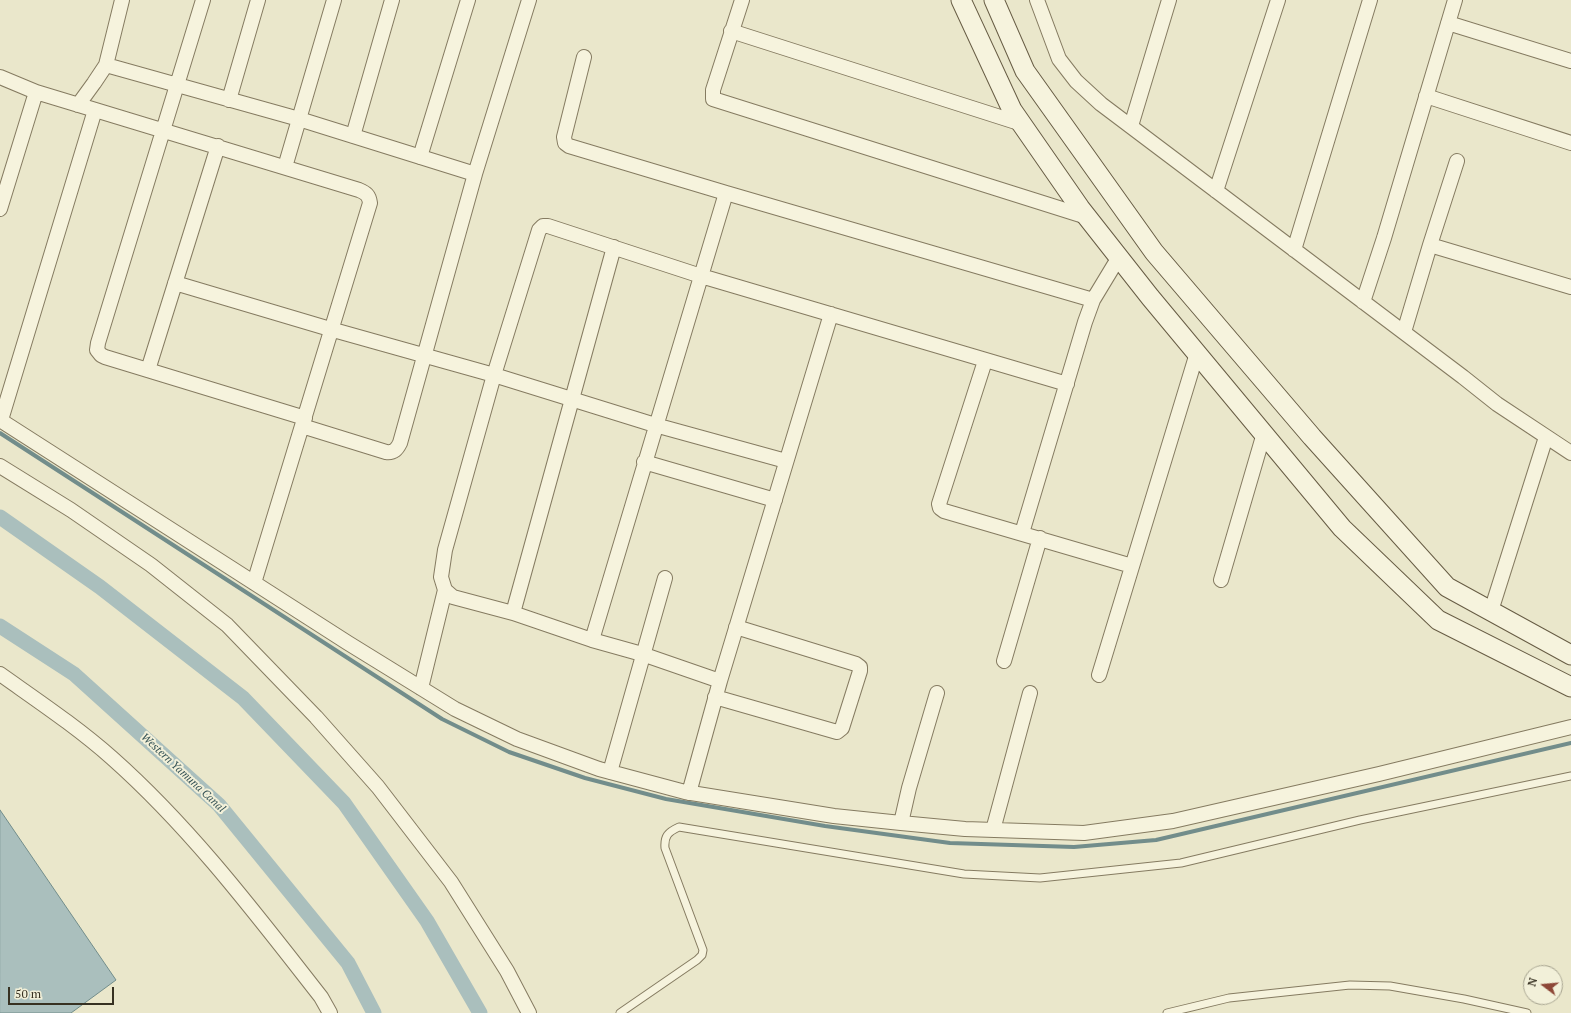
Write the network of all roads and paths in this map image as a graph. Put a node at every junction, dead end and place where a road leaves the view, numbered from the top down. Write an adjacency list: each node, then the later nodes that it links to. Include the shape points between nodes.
1 (122, 0): 20 (street)
2 (203, 0): 22 (street)
3 (258, 0): 25 (street)
4 (334, 0): 28 (street)
5 (392, 0): 32 (street)
6 (468, 0): 35 (street)
7 (529, 0): 38 (street)
8 (742, 0): 17 (street)
9 (960, 0): 29 (street, via 1012,110)
10 (994, 0): 79 (street, via 1025,71 1154,252 1312,437 1447,587)
11 (1037, 0): 30 (street, via 1060,59 1076,81)
12 (1169, 0): 30 (street)
13 (1278, 0): 39 (street)
14 (1370, 0): 45 (street)
15 (1455, 0): 16 (street)
16 (1448, 23): 19 (street); 24 (street)
17 (731, 31): 29 (street); 42 (street, via 713,90 712,96 716,100)
18 (584, 57): 40 (street, via 564,137 565,143)
19 (1571, 61)
20 (106, 65): 22 (street); 26 (street)
21 (0, 77): 23 (street)
22 (177, 85): 25 (street); 31 (street)
23 (36, 92): 26 (street); 41 (street)
24 (1426, 96): 33 (street); 51 (street)
25 (230, 100): 28 (street)
26 (78, 104): 27 (street)
27 (95, 110): 31 (street); 62 (street)
28 (299, 120): 32 (street); 37 (street)
29 (1022, 124): 42 (street)
30 (1131, 126): 39 (street)
31 (163, 130): 34 (street); 58 (street, via 97,347 101,355)
32 (353, 136): 35 (street)
33 (1571, 143)
34 (218, 146): 37 (street); 48 (street)
35 (420, 157): 38 (street)
36 (1457, 161): 43 (street)
37 (285, 167): 53 (street, via 359,190 370,198)
38 (475, 174): 56 (street)
39 (1216, 190): 45 (street)
40 (726, 193): 47 (street); 50 (street)
41 (0, 209)
42 (1087, 217): 46 (street)
43 (1430, 245): 49 (street); 54 (street)
44 (614, 247): 47 (street); 59 (street, via 548,226 543,226 539,230); 61 (street)
45 (1294, 250): 51 (street)
46 (1119, 258): 50 (street); 55 (street)
47 (701, 276): 52 (street); 64 (street)
48 (175, 283): 53 (street); 58 (street)
49 (1571, 286)
50 (1093, 300): 60 (street)
51 (1363, 302): 54 (street)
52 (831, 314): 57 (street); 68 (street)
53 (330, 329): 56 (street); 63 (street)
54 (1404, 332): 66 (street, via 1497,404)
55 (1197, 353): 65 (street); 74 (street)
56 (423, 356): 59 (street); 63 (street, via 400,443 391,452)
57 (985, 361): 60 (street); 72 (street, via 939,504 944,511)
58 (148, 370): 63 (street)
59 (494, 375): 61 (street); 78 (street, via 444,550 440,577)
60 (1067, 384): 72 (street)
61 (573, 399): 64 (street); 80 (street)
62 (0, 420): 77 (street)
63 (304, 422): 77 (street)
64 (655, 425): 68 (street); 69 (street)
65 (1264, 433): 76 (street); 89 (street, via 1342,528 1438,620)
66 (1546, 437): 67 (street); 79 (street)
67 (1571, 454)
68 (786, 461): 71 (street)
69 (644, 462): 71 (street); 82 (street)
70 (0, 466): 101 (street, via 71,510 151,565 227,625 316,717 378,787 452,882 507,971)
71 (775, 500): 81 (street)
72 (1022, 533): 73 (street)
73 (1040, 538): 74 (street); 85 (street)
74 (1132, 566): 87 (street)
75 (665, 578): 83 (street)
76 (1221, 580)
77 (254, 583): 90 (street)
78 (445, 590): 80 (street, via 453,597); 90 (street)
79 (1491, 611): 84 (street)
80 (513, 613): 82 (street)
81 (736, 627): 88 (street); 93 (street, via 856,664 860,671 842,728 837,732)
82 (592, 640): 83 (street)
83 (642, 654): 88 (street); 95 (street)
84 (1571, 655)
85 (1004, 661)
86 (0, 674): 100 (street, via 111,758 171,816 242,896 321,997)
87 (1099, 675)
88 (720, 681): 93 (street)
89 (1571, 687)
90 (422, 688): 95 (street, via 455,709 517,739)
91 (938, 693): 98 (street, via 908,788)
92 (1030, 693): 99 (street)
93 (715, 697): 97 (street)
94 (1571, 727): 99 (street, via 1173,821 1084,833)
95 (610, 772): 97 (street)
96 (1571, 776): 102 (lane, via 1360,820 1181,863 1040,878 964,874 679,827 666,835 665,848 703,950 702,955)
97 (689, 793): 98 (street, via 834,816)
98 (901, 823): 99 (street)
99 (993, 830)
100 (330, 1013)
101 (529, 1013)
102 (620, 1013)
103 (1167, 1013): 104 (lane, via 1229,998 1350,985 1390,986)
104 (1526, 1013)

